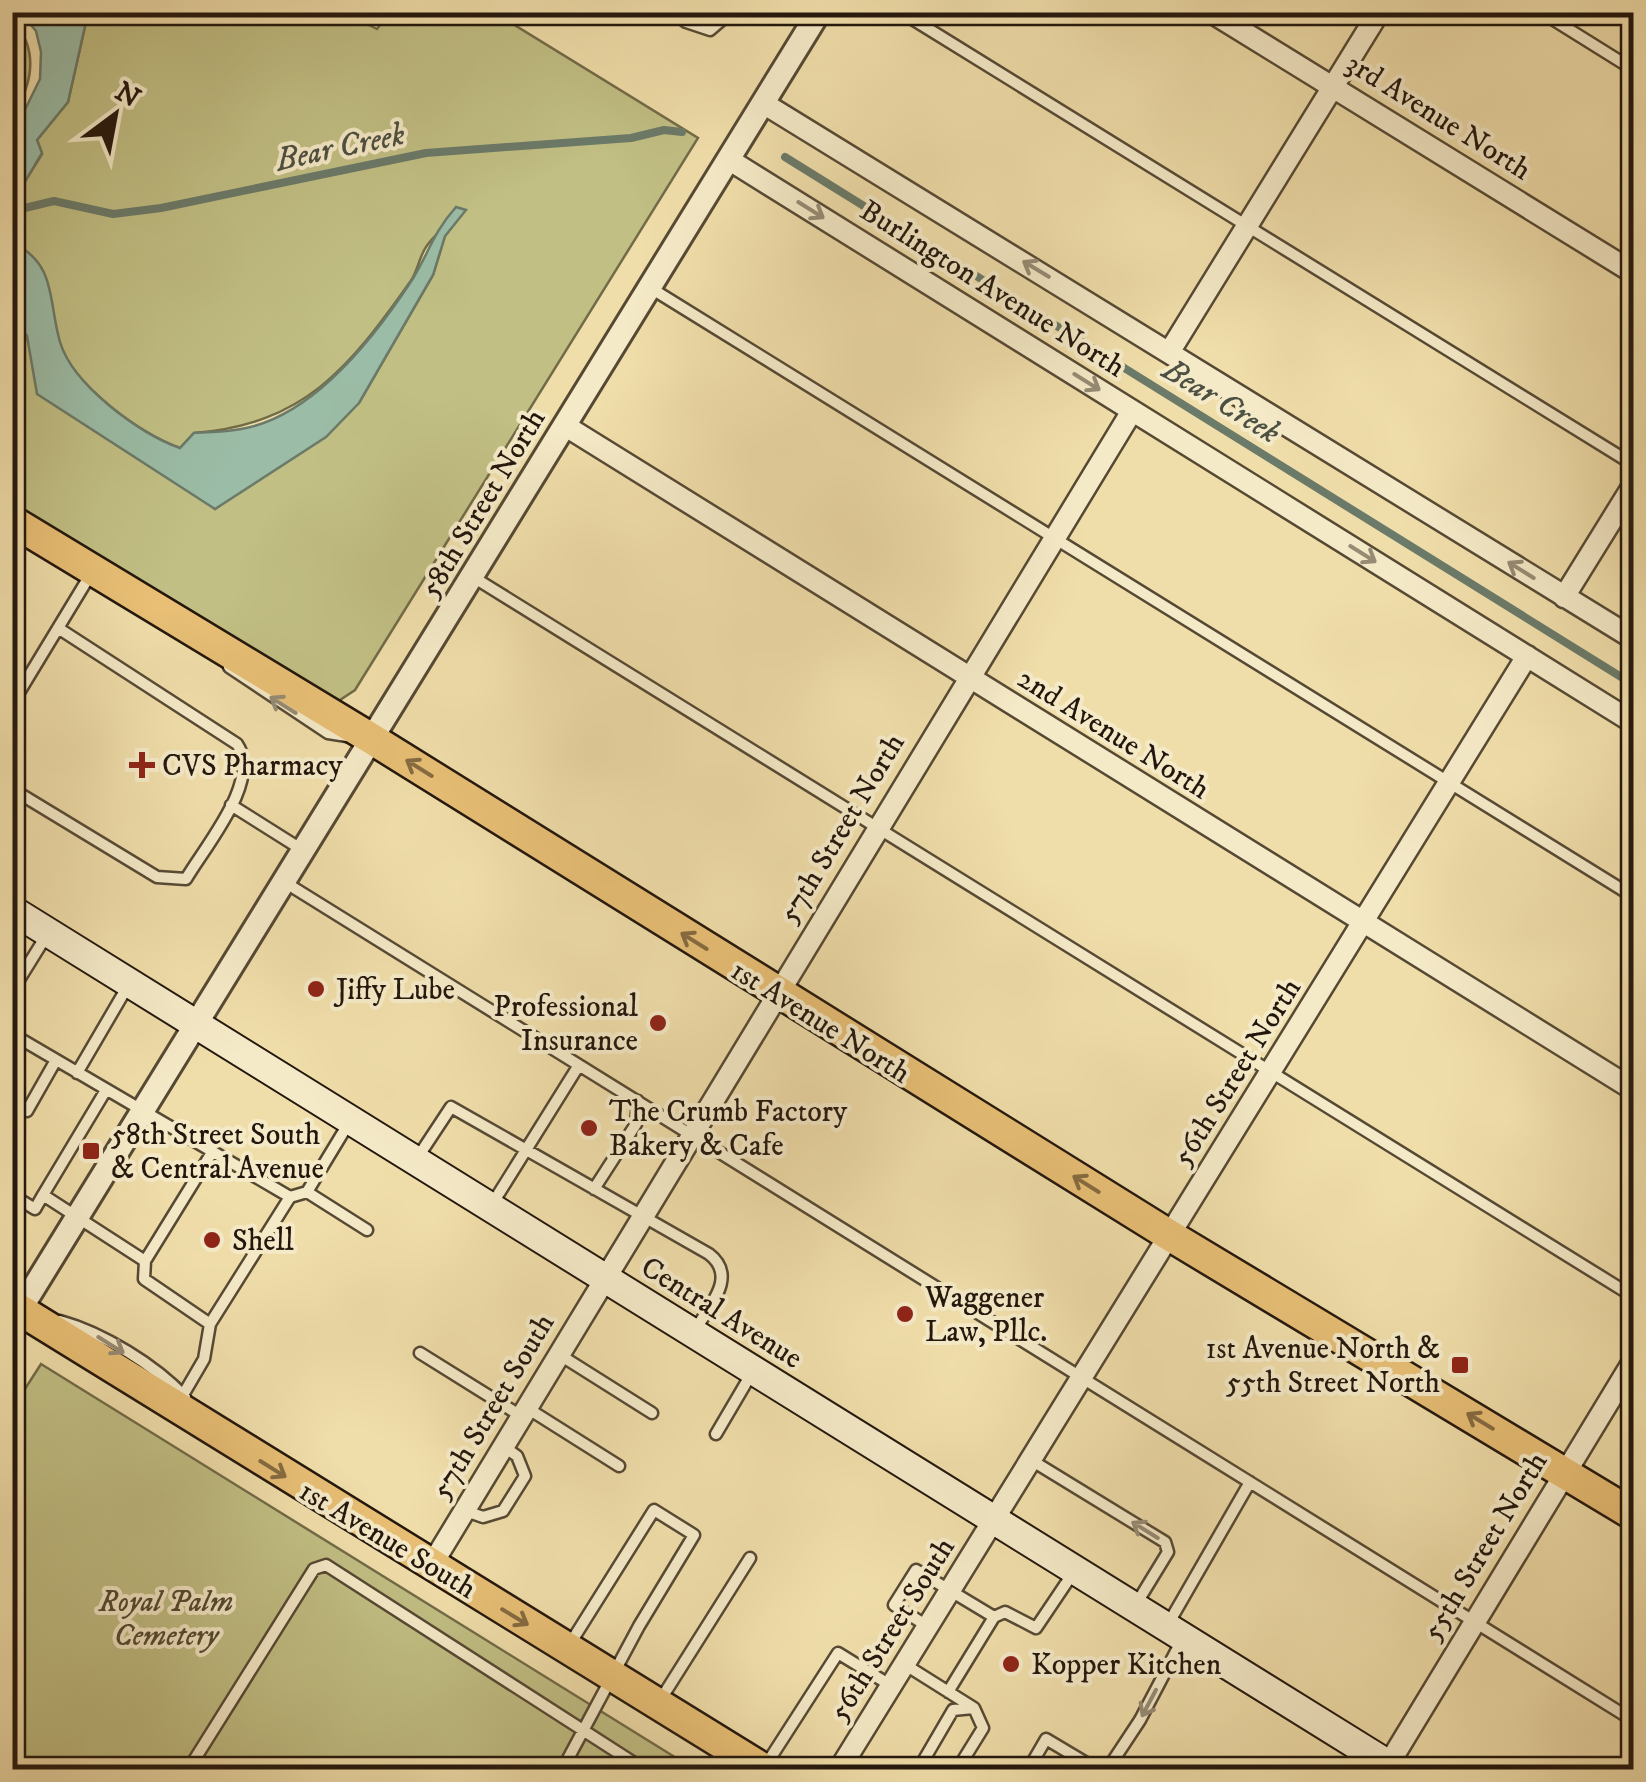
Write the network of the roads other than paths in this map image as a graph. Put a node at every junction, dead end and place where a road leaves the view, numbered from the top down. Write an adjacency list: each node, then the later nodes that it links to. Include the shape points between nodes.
1 (673, 12): 2 (lane, via 710,30)
2 (731, 12)
3 (819, 12): 10 (street, 58th Street North)
4 (901, 12): 12 (lane)
5 (1212, 12): 9 (street, 3rd Avenue North)
6 (1379, 12): 9 (street)
7 (1541, 12): 8 (lane)
8 (1634, 70)
9 (1334, 86): 12 (street); 13 (street, 3rd Avenue North)
10 (763, 102): 11 (street, 58th Street North); 15 (street, Burlington Avenue North, one-way to 10)
11 (728, 158): 14 (street, 58th Street North); 16 (street, Burlington Avenue North, one-way to 16)
12 (1248, 224): 15 (street); 18 (lane)
13 (1634, 273)
14 (649, 287): 17 (street, 58th Street North); 21 (lane)
15 (1170, 351): 24 (street, Burlington Avenue North, one-way to 15)
16 (1132, 411): 21 (street, 57th Street North); 27 (street, Burlington Avenue North, one-way to 27)
17 (564, 424): 23 (street, 58th Street North); 28 (street, 2nd Avenue North)
18 (1634, 465)
19 (1634, 484): 24 (street)
20 (12, 521): 22 (main road, 1st Avenue North)
21 (1052, 540): 28 (street, 57th Street North); 32 (lane)
22 (92, 570): 25 (lane); 31 (main road, 1st Avenue North, one-way to 22)
23 (472, 576): 31 (street, 58th Street North); 35 (lane)
24 (1564, 597): 26 (street, Burlington Avenue North)
25 (58, 628): 29 (lane); 34 (lane, via 236,744 246,766)
26 (1634, 639)
27 (1527, 656): 30 (street, Burlington Avenue North); 32 (street, 56th Street North)
28 (967, 677): 35 (street, 57th Street North); 40 (street, 2nd Avenue North)
29 (12, 704)
30 (1634, 723)
31 (372, 739): 36 (street, 58th Street North); 44 (main road, 1st Avenue North, one-way to 31)
32 (1449, 784): 38 (lane); 40 (street, 56th Street North)
33 (12, 788): 34 (lane, via 172,881 186,878)
34 (231, 804): 36 (lane)
35 (877, 826): 44 (street, 57th Street North); 49 (lane)
36 (305, 852): 37 (street, 58th Street North)
37 (286, 883): 45 (street, 58th Street North); 48 (lane)
38 (1634, 896)
39 (12, 910): 41 (main road, Central Avenue)
40 (1365, 922): 49 (street, 56th Street North); 52 (street, 2nd Avenue North)
41 (49, 932): 42 (main road, Central Avenue); 43 (lane)
42 (130, 983): 45 (main road, Central Avenue); 50 (lane)
43 (12, 991)
44 (777, 994): 57 (street, 57th Street North); 70 (main road, 1st Avenue North, one-way to 44)
45 (199, 1026): 55 (street, 58th Street North); 56 (main road, Central Avenue)
46 (12, 1034): 47 (lane)
47 (56, 1060): 50 (lane); 54 (lane)
48 (579, 1065): 53 (lane); 58 (lane)
49 (1271, 1072): 70 (street, 56th Street North); 73 (lane)
50 (77, 1073): 51 (lane)
51 (106, 1090): 55 (lane); 63 (lane)
52 (1634, 1090)
53 (638, 1101): 57 (lane); 61 (lane, via 636,1124)
54 (27, 1110)
55 (144, 1113): 59 (lane); 68 (street, 58th Street North)
56 (350, 1120): 60 (main road, Central Avenue); 62 (lane)
57 (692, 1134): 67 (street, 57th Street North); 81 (lane)
58 (525, 1152): 60 (lane, via 451,1107); 61 (lane); 66 (lane)
59 (211, 1154): 65 (lane, via 225,1156); 71 (lane)
60 (416, 1160): 66 (main road, Central Avenue)
61 (594, 1189): 67 (lane)
62 (307, 1192): 65 (lane); 69 (lane)
63 (43, 1195): 64 (lane, via 35,1209); 68 (lane)
64 (12, 1196)
65 (290, 1198): 75 (lane)
66 (490, 1206): 72 (main road, Central Avenue)
67 (644, 1214): 72 (street, 57th Street North); 76 (lane, via 721,1266 724,1282)
68 (78, 1219): 71 (lane); 74 (street, 58th Street North)
69 (368, 1230)
70 (1168, 1235): 81 (street, 56th Street North); 90 (main road, 1st Avenue North, one-way to 70)
71 (145, 1261): 75 (lane, via 142,1271 152,1287)
72 (605, 1278): 76 (main road, Central Avenue); 78 (street, 57th Street South)
73 (1634, 1297)
74 (14, 1316): 82 (lane, one-way to 82, via 82,1327); 86 (main road, 1st Avenue South)
75 (210, 1324): 82 (lane, via 204,1359)
76 (693, 1333): 80 (main road, Central Avenue)
77 (420, 1352): 83 (lane)
78 (559, 1354): 83 (street, 57th Street South); 84 (lane)
79 (1634, 1360): 90 (street, 55th Street North)
80 (754, 1370): 85 (lane); 94 (main road, Central Avenue)
81 (1081, 1378): 88 (street, 56th Street North); 91 (lane)
82 (183, 1394): 86 (lane)
83 (524, 1412): 87 (street, 57th Street South); 89 (lane)
84 (652, 1414)
85 (716, 1434)
86 (227, 1440): 96 (main road, 1st Avenue South, one-way to 96)
87 (503, 1446): 92 (street, 57th Street South); 92 (lane, via 517,1456 525,1476 512,1498 504,1511 483,1517)
88 (1031, 1460): 94 (street, 56th Street North); 99 (lane, one-way to 88, via 1168,1552 1165,1542)
89 (620, 1466)
90 (1563, 1472): 93 (main road, 1st Avenue North); 101 (street, 55th Street North)
91 (1250, 1482): 101 (lane); 103 (lane)
92 (465, 1510): 96 (street, 57th Street South)
93 (1634, 1516)
94 (994, 1520): 97 (main road, Central Avenue); 98 (street, 56th Street South)
95 (750, 1558): 109 (lane)
96 (431, 1566): 104 (main road, 1st Avenue South, one-way to 104)
97 (1075, 1570): 99 (main road, Central Avenue); 100 (lane, via 1036,1628 1005,1612)
98 (950, 1590): 100 (lane); 102 (street, 56th Street South); 102 (lane, via 916,1570 894,1605)
99 (1135, 1607): 103 (main road, Central Avenue)
100 (994, 1617): 108 (lane)
101 (1474, 1621): 111 (lane); 114 (street, 55th Street North)
102 (928, 1626): 105 (street, 56th Street South)
103 (1175, 1632): 113 (lane, one-way to 113); 114 (main road, Central Avenue)
104 (567, 1649): 106 (main road, 1st Avenue South); 106 (lane, via 654,1510 694,1535)
105 (904, 1664): 107 (street, 56th Street South); 108 (lane)
106 (613, 1676): 109 (main road, 1st Avenue South); 112 (lane)
107 (891, 1686): 115 (lane, via 838,1653); 119 (street, 56th Street South)
108 (948, 1692): 110 (lane)
109 (658, 1704): 115 (main road, 1st Avenue South)
110 (974, 1708): 120 (lane, via 953,1710); 121 (lane, via 983,1728)
111 (1634, 1721)
112 (585, 1733): 116 (lane, via 326,1565 314,1569); 117 (lane); 118 (lane)
113 (1105, 1768): 122 (lane, via 1046,1739)
114 (1390, 1768)
115 (764, 1769)
116 (188, 1770)
117 (562, 1770)
118 (644, 1770)
119 (839, 1770)
120 (918, 1770)
121 (957, 1770)
122 (1028, 1770)

